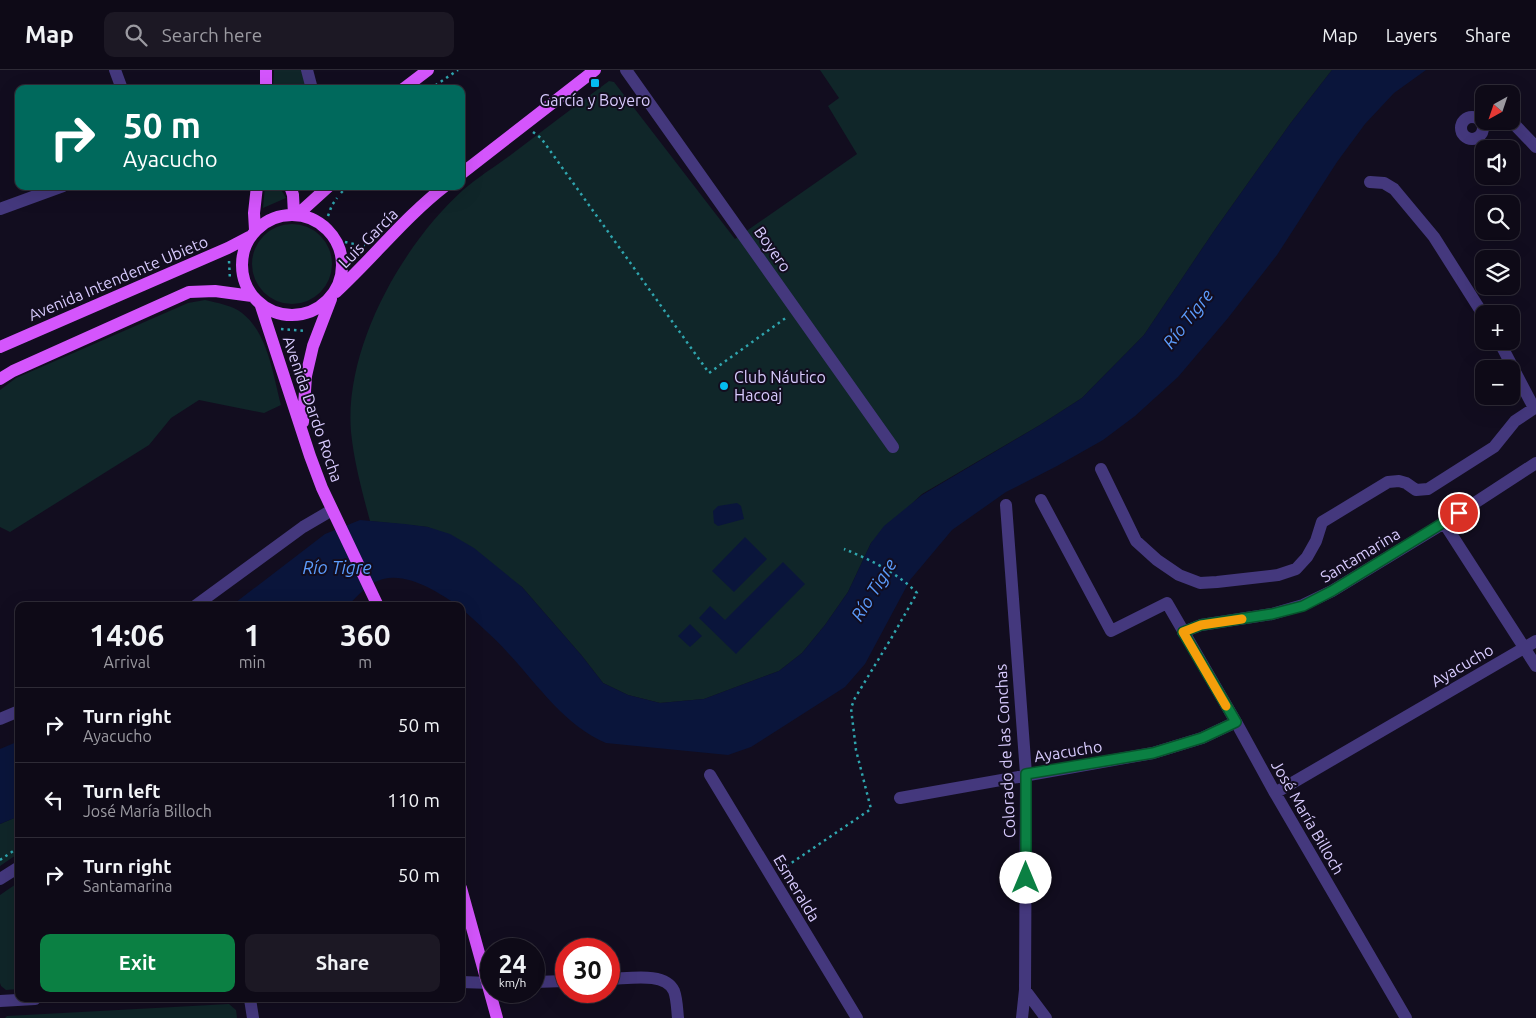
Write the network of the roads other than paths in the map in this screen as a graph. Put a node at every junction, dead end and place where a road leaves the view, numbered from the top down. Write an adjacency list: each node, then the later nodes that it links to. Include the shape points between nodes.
1 (115, 70): 7 (street)
2 (266, 70): 8 (main road)
3 (307, 70): 9 (street)
4 (428, 70): 10 (main road)
5 (595, 70): 13 (main road)
6 (626, 70): 32 (street, Boyero)
7 (121, 85)
8 (266, 85)
9 (311, 85)
10 (408, 85)
11 (1520, 130): 12 (street)
12 (1536, 147)
13 (465, 171)
14 (1370, 182): 25 (street, via 1384,183 1394,189 1434,237)
15 (52, 190): 20 (street)
16 (257, 190): 22 (main road)
17 (291, 190): 21 (main road)
18 (324, 190): 21 (main road)
19 (440, 190): 23 (main road, Luis García)
20 (0, 209)
21 (295, 215): 22 (main road, via 277,217); 23 (main road, via 321,225 336,243 342,266)
22 (252, 234): 24 (main road, via 242,254 241,265 244,282); 27 (main road, Avenida Intendente Ubieto, via 228,248)
23 (334, 295): 26 (main road, via 320,307 297,315 280,314); 31 (main road, Luis García, via 313,346 306,376)
24 (252, 296): 26 (main road); 29 (main road, via 215,291 189,292)
25 (1477, 305)
26 (261, 306): 31 (main road, Avenida Dardo Rocha)
27 (0, 347)
28 (1504, 350): 30 (street)
29 (0, 379)
30 (1535, 408): 34 (street, via 1514,422 1494,447 1428,489 1416,490 1406,483 1388,482 1322,522 1308,557 1296,569 1278,575 1200,583 1180,575 1136,541)
31 (303, 432): 37 (main road, Avenida Dardo Rocha)
32 (893, 447)
33 (1536, 463): 38 (street, Santamarina)
34 (1101, 469)
35 (1041, 500): 41 (street, José María Billoch, via 1111,631 1167,603)
36 (1006, 505): 48 (street, Colorado de las Conchas)
37 (332, 510): 39 (street, via 303,527); 40 (main road, Avenida Dardo Rocha)
38 (1444, 523): 41 (street, Santamarina, via 1303,606 1201,625); 43 (street)
39 (200, 602)
40 (376, 602)
41 (1183, 632): 47 (street, José María Billoch)
42 (1536, 641): 43 (street, Ayacucho)
43 (1524, 648): 44 (street); 50 (street, Ayacucho)
44 (1536, 666)
45 (15, 713): 46 (street)
46 (0, 719)
47 (1236, 722): 48 (street, Ayacucho, via 1202,738 1153,753); 50 (street, José María Billoch)
48 (1026, 774): 51 (street, Ayacucho); 59 (street, Colorado de las Conchas)
49 (710, 775): 67 (street, Esmeralda)
50 (1274, 793): 70 (street, José María Billoch)
51 (900, 798)
52 (15, 870): 53 (street)
53 (0, 880)
54 (465, 902): 55 (main road)
55 (480, 952)
56 (620, 979): 66 (street, via 660,978 668,983 674,990)
57 (465, 982): 58 (street)
58 (480, 983)
59 (1025, 990): 68 (street, Colorado de las Conchas); 69 (street)
60 (15, 1000): 61 (street)
61 (0, 1001)
62 (250, 1002): 64 (street)
63 (494, 1003): 65 (main road)
64 (253, 1018)
65 (497, 1018)
66 (678, 1018)
67 (857, 1018)
68 (1022, 1018)
69 (1046, 1018)
70 (1406, 1018)

